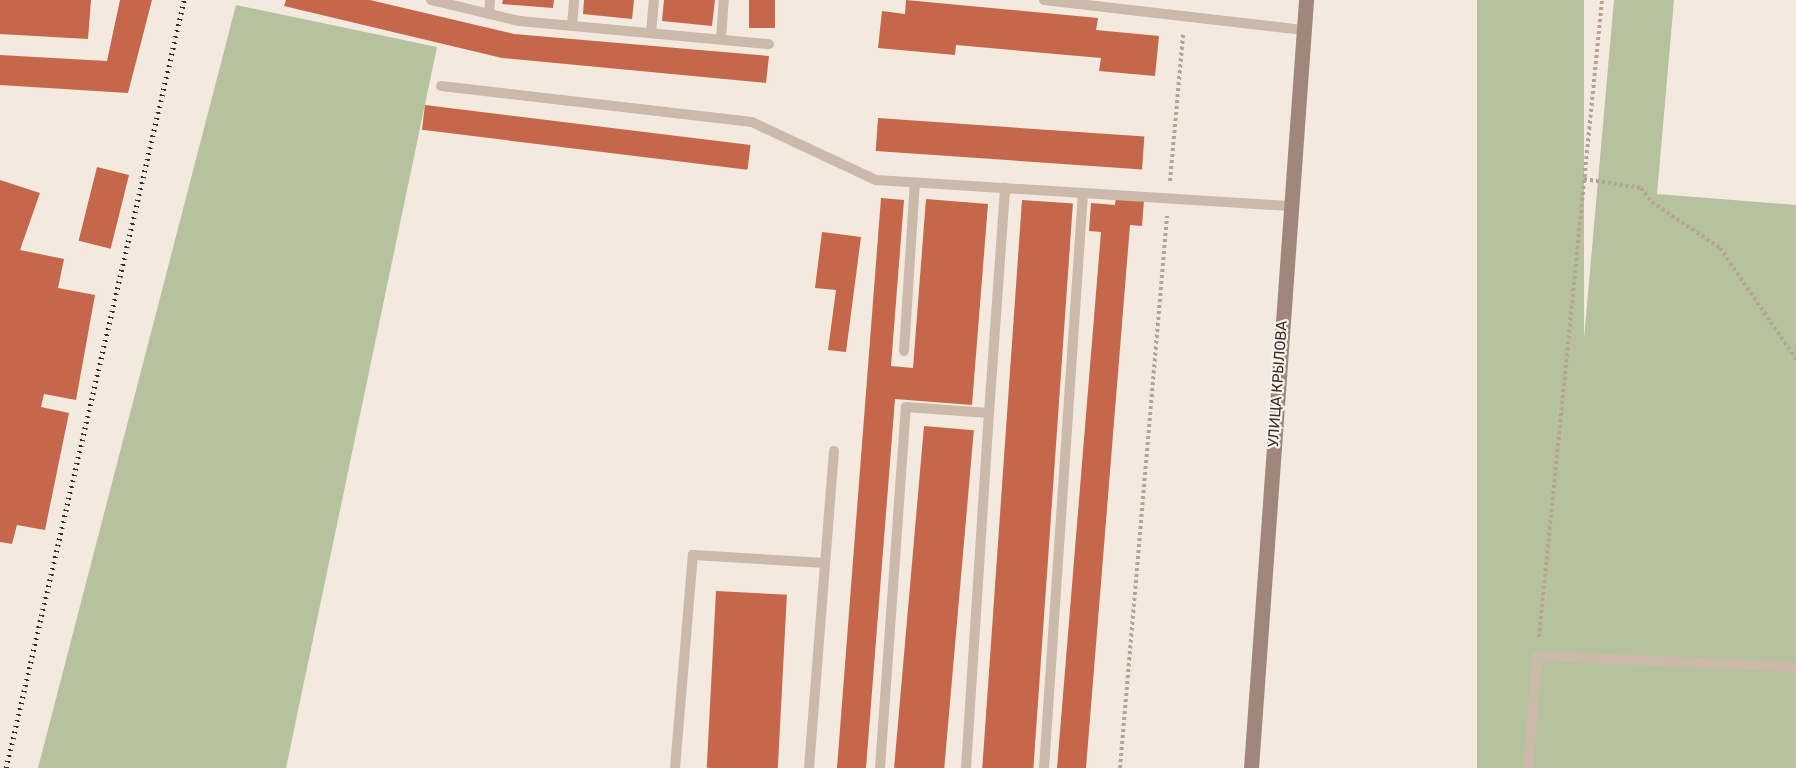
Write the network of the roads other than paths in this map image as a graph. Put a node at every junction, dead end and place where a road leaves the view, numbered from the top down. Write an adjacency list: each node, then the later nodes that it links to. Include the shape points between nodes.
1 (432, 0): 9 (lane)
2 (490, 0): 9 (lane)
3 (574, 0): 10 (lane)
4 (654, 0): 12 (lane)
5 (724, 0): 13 (lane)
6 (1044, 0): 8 (lane)
7 (1306, 0): 11 (street, УЛИЦА КРЫЛОВА)
8 (1120, 4): 11 (lane)
9 (489, 14): 10 (lane)
10 (572, 25): 12 (lane)
11 (1304, 30): 19 (street, УЛИЦА КРЫЛОВА)
12 (651, 33): 13 (lane)
13 (720, 39): 14 (lane)
14 (769, 44)
15 (441, 86): 16 (lane, via 752,122 876,180)
16 (915, 183): 17 (lane); 20 (lane)
17 (1005, 188): 18 (lane); 21 (lane)
18 (1083, 193): 19 (lane); 29 (lane)
19 (1291, 206): 30 (street, УЛИЦА КРЫЛОВА)
20 (904, 351)
21 (989, 413): 27 (lane, via 906,407); 28 (lane)
22 (834, 451): 23 (lane)
23 (825, 563): 25 (lane, via 693,555); 26 (lane)
24 (1796, 667): 31 (lane, via 1537,656)
25 (675, 768)
26 (809, 768)
27 (880, 768)
28 (966, 768)
29 (1044, 768)
30 (1251, 768)
31 (1528, 768)

